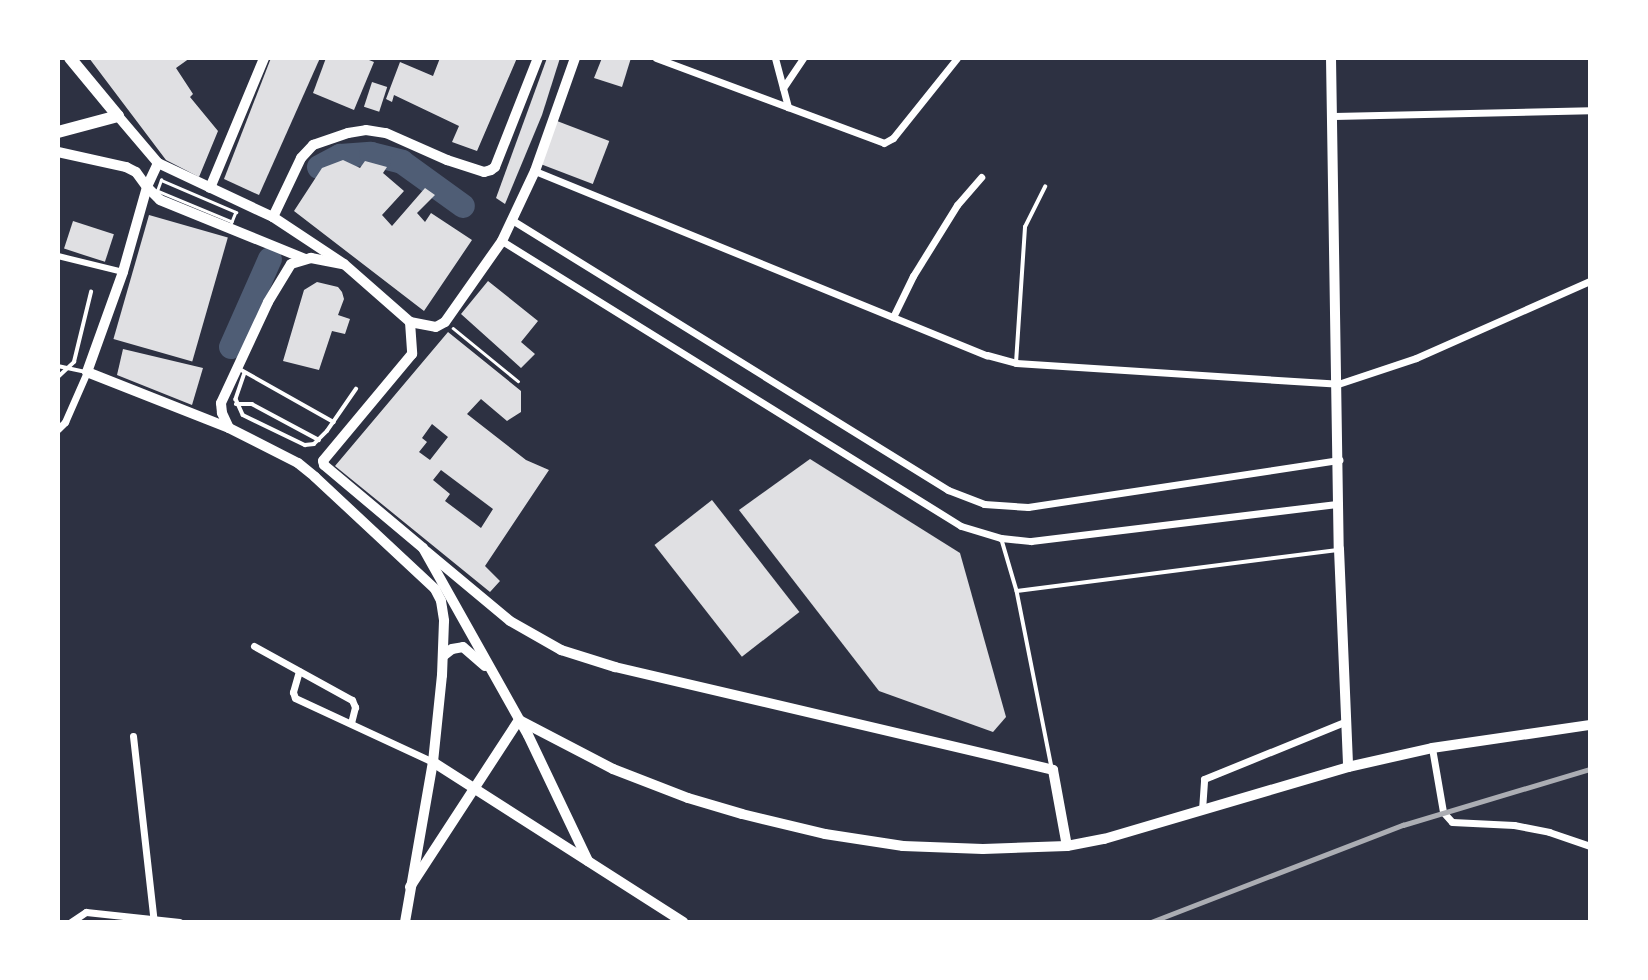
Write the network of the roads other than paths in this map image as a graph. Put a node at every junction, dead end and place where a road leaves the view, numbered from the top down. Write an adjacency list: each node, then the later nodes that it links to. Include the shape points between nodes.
1 (70, 58): 13 (main road)
2 (264, 58): 22 (street)
3 (538, 58): 23 (street, via 491,170 484,172 447,160 386,133 348,133 313,145 301,158)
4 (575, 58): 18 (street)
5 (656, 58): 11 (street)
6 (775, 58): 10 (street)
7 (803, 58): 10 (street)
8 (957, 58): 11 (street, via 887,143)
9 (1331, 58): 14 (street)
10 (783, 88): 11 (street)
11 (788, 107)
12 (1590, 110): 14 (street)
13 (118, 116): 15 (main road); 17 (main road)
14 (1334, 116): 40 (street)
15 (58, 132)
16 (58, 152): 20 (main road, via 126,167 136,172)
17 (158, 163): 20 (street); 22 (main road)
18 (534, 171): 24 (street); 32 (street)
19 (981, 177): 32 (street, via 957,205)
20 (146, 187): 27 (street, via 167,204); 29 (main road)
21 (1045, 187): 34 (lane, via 1025,227)
22 (210, 188): 23 (main road)
23 (273, 217): 28 (main road)
24 (512, 220): 25 (street); 47 (street, via 948,490 984,504 1028,507)
25 (502, 241): 33 (street, via 445,322 436,327); 51 (street, via 961,526)
26 (58, 256): 29 (street)
27 (305, 259): 28 (street); 37 (street, via 291,264 268,302)
28 (344, 264): 33 (main road)
29 (123, 272): 38 (main road)
30 (1590, 281): 40 (street, via 1416,358)
31 (91, 292): 36 (lane)
32 (893, 317): 34 (street)
33 (410, 322): 48 (main road, via 413,349 408,360)
34 (1016, 363): 40 (street)
35 (58, 366): 36 (lane)
36 (69, 368): 38 (lane); 39 (lane)
37 (241, 370): 42 (lane); 43 (lane); 44 (street, via 220,407)
38 (87, 372): 44 (main road); 45 (street)
39 (58, 377)
40 (1338, 384): 47 (street)
41 (356, 389): 43 (lane)
42 (236, 404): 46 (lane, via 252,404); 46 (lane, via 243,415 261,426 305,445)
43 (334, 422): 46 (lane)
44 (229, 428): 49 (main road)
45 (58, 429)
46 (319, 440)
47 (1339, 460): 50 (street)
48 (323, 461): 49 (main road); 52 (main road)
49 (299, 463): 54 (main road)
50 (1339, 504): 51 (street, via 1031,541); 53 (street)
51 (1001, 538): 55 (lane)
52 (423, 548): 54 (main road); 68 (street, via 510,621 561,650 615,667)
53 (1339, 549): 55 (lane); 61 (street)
54 (439, 586): 57 (main road); 59 (main road)
55 (1017, 591): 68 (lane)
56 (254, 646): 58 (street)
57 (443, 656): 59 (main road, via 463,647); 66 (main road)
58 (299, 671): 62 (street, via 352,701); 62 (street, via 295,698)
59 (493, 672): 60 (main road)
60 (519, 720): 69 (street); 71 (street, via 612,769 688,799 825,834 903,846); 73 (main road)
61 (1348, 721): 67 (street); 70 (street, via 1204,779)
62 (351, 723): 66 (street)
63 (1590, 725): 65 (street)
64 (133, 736): 75 (street)
65 (1432, 748): 67 (street); 72 (street, via 1446,818 1460,825 1514,825)
66 (433, 762): 69 (main road); 74 (street)
67 (1348, 767): 70 (street)
68 (1053, 770): 71 (street)
69 (472, 788): 73 (main road); 74 (street)
70 (1202, 810): 71 (street)
71 (1068, 846)
72 (1590, 846)
73 (589, 862): 79 (main road)
74 (410, 887): 78 (street)
75 (154, 920): 76 (street, via 86,912); 77 (street)
76 (71, 922)
77 (179, 922)
78 (405, 922)
79 (683, 922)

